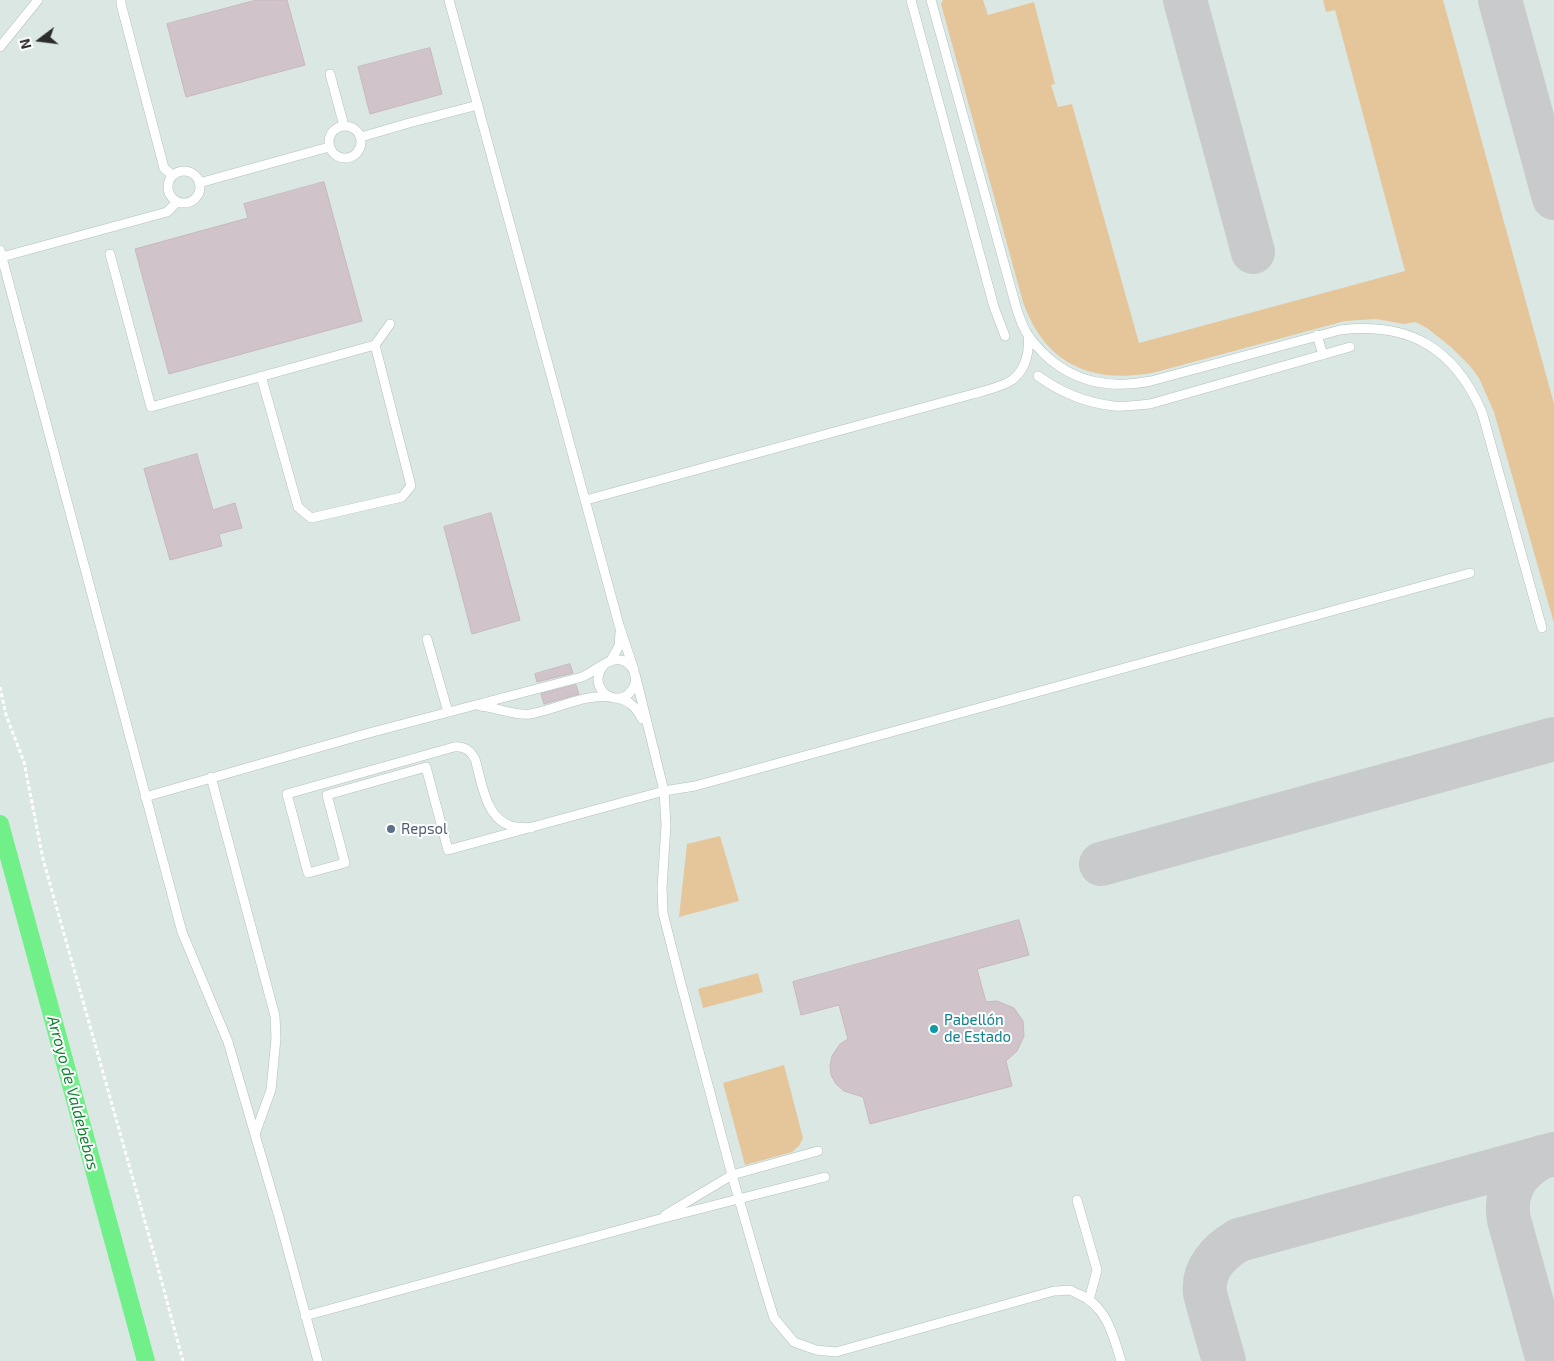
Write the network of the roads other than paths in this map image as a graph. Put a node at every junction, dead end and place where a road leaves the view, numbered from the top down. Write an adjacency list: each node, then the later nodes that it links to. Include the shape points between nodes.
1 (38, 0): 6 (lane)
2 (122, 0): 12 (lane, via 164,168)
3 (449, 0): 8 (lane)
4 (911, 0): 19 (lane)
5 (931, 0): 20 (lane, via 1017,310)
6 (0, 47)
7 (330, 74): 9 (lane)
8 (478, 105): 10 (lane); 26 (lane)
9 (344, 126): 10 (lane, via 357,130); 11 (lane, via 333,130)
10 (361, 137): 11 (lane, via 361,148 346,158 338,156)
11 (330, 147): 13 (lane)
12 (172, 175): 13 (lane, via 188,172 195,175); 14 (lane, via 168,188)
13 (199, 183): 14 (lane, via 200,194 194,201)
14 (177, 202): 15 (lane, via 167,212)
15 (1, 253): 39 (lane)
16 (110, 254): 24 (lane, via 151,406)
17 (390, 324): 21 (lane)
18 (1317, 335): 20 (lane, via 1151,381 1124,385 1095,382 1067,371); 23 (lane); 29 (lane, via 1355,328 1398,332 1438,351 1459,371 1482,412)
19 (1004, 336)
20 (1028, 336): 26 (lane, via 1025,364 1008,382)
21 (375, 345): 24 (lane); 24 (lane, via 411,486 402,497 311,518 298,507)
22 (1350, 347): 23 (lane)
23 (1323, 355): 25 (lane, via 1150,404 1116,406 1087,402 1051,386)
24 (261, 376)
25 (1038, 376)
26 (586, 500): 28 (lane)
27 (1470, 574): 38 (lane, via 695,786)
28 (620, 625): 31 (lane, via 619,646); 32 (lane)
29 (1542, 628)
30 (427, 639): 35 (lane)
31 (608, 663): 32 (lane, via 624,661); 33 (lane, via 598,674 599,686 606,695); 34 (lane, via 582,677)
32 (634, 672): 33 (lane, via 635,683 631,691); 36 (lane)
33 (615, 698): 34 (lane, via 592,698 530,714); 36 (lane, via 635,706)
34 (472, 705): 35 (lane)
35 (448, 712): 37 (lane)
36 (649, 732): 38 (lane)
37 (211, 777): 39 (lane); 41 (lane, via 275,1016 271,1090)
38 (664, 791): 40 (lane); 43 (lane, via 663,913)
39 (145, 797): 41 (lane, via 182,932 228,1042)
40 (531, 828): 40 (lane, via 514,827 494,815 475,759 462,747 287,794 308,873 345,863 327,795 426,767 448,850)
41 (254, 1134): 49 (lane)
42 (818, 1151): 43 (lane)
43 (732, 1175): 45 (lane); 47 (lane)
44 (825, 1177): 45 (lane)
45 (739, 1199): 47 (lane); 48 (lane, via 774,1318 794,1342 816,1350 836,1352 1054,1291 1070,1290)
46 (1077, 1200): 48 (lane, via 1096,1270)
47 (656, 1220): 49 (lane)
48 (1089, 1300): 51 (lane, via 1106,1318)
49 (305, 1316): 50 (lane)
50 (318, 1361)
51 (1121, 1361)

